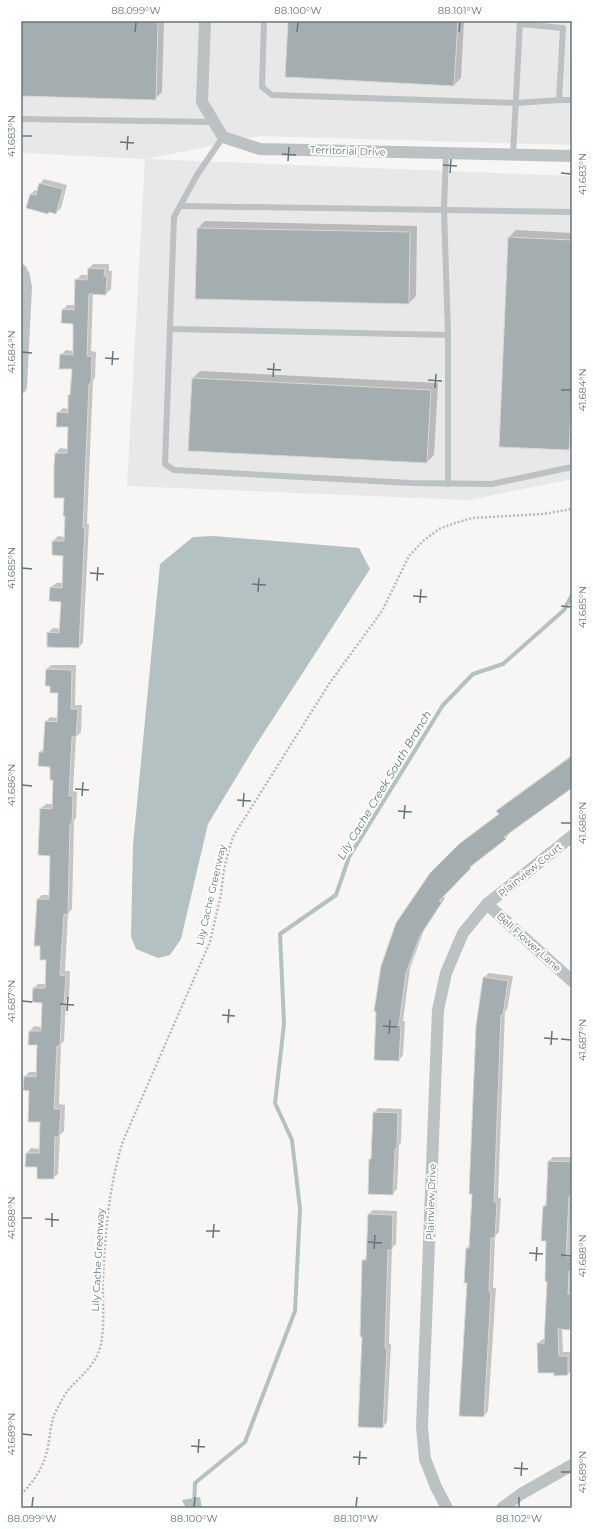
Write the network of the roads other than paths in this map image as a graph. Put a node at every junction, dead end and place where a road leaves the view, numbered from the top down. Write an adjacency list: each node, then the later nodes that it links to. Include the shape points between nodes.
1 (205, 21): 8 (street, via 202,102)
2 (264, 21): 6 (lane, via 262,87 272,95)
3 (520, 23): 4 (lane, via 563,28); 6 (lane)
4 (559, 100): 5 (lane); 6 (lane)
5 (572, 100)
6 (516, 104): 11 (lane)
7 (21, 119): 8 (lane)
8 (214, 122): 9 (street)
9 (223, 137): 10 (street, Territorial Drive, via 260,149); 13 (lane, via 197,175)
10 (446, 154): 11 (street, Territorial Drive); 14 (lane)
11 (513, 155): 12 (street, Territorial Drive)
12 (572, 156)
13 (181, 206): 14 (lane); 17 (lane, via 174,217)
14 (444, 209): 15 (lane); 18 (lane)
15 (572, 212)
16 (21, 270): 19 (street, via 26,287)
17 (170, 329): 18 (lane); 21 (lane, via 165,464 174,470)
18 (448, 335): 21 (lane)
19 (21, 387)
20 (572, 467): 21 (lane, via 492,484)
21 (448, 484)
22 (572, 836): 23 (street, Plainview Court)
23 (487, 904): 24 (street, Bell Flower Lane); 26 (street, Plainview Drive, via 463,933 446,973 438,1010 422,1427 425,1459)
24 (572, 980)
25 (572, 1464): 27 (street)
26 (447, 1508)
27 (502, 1508)

